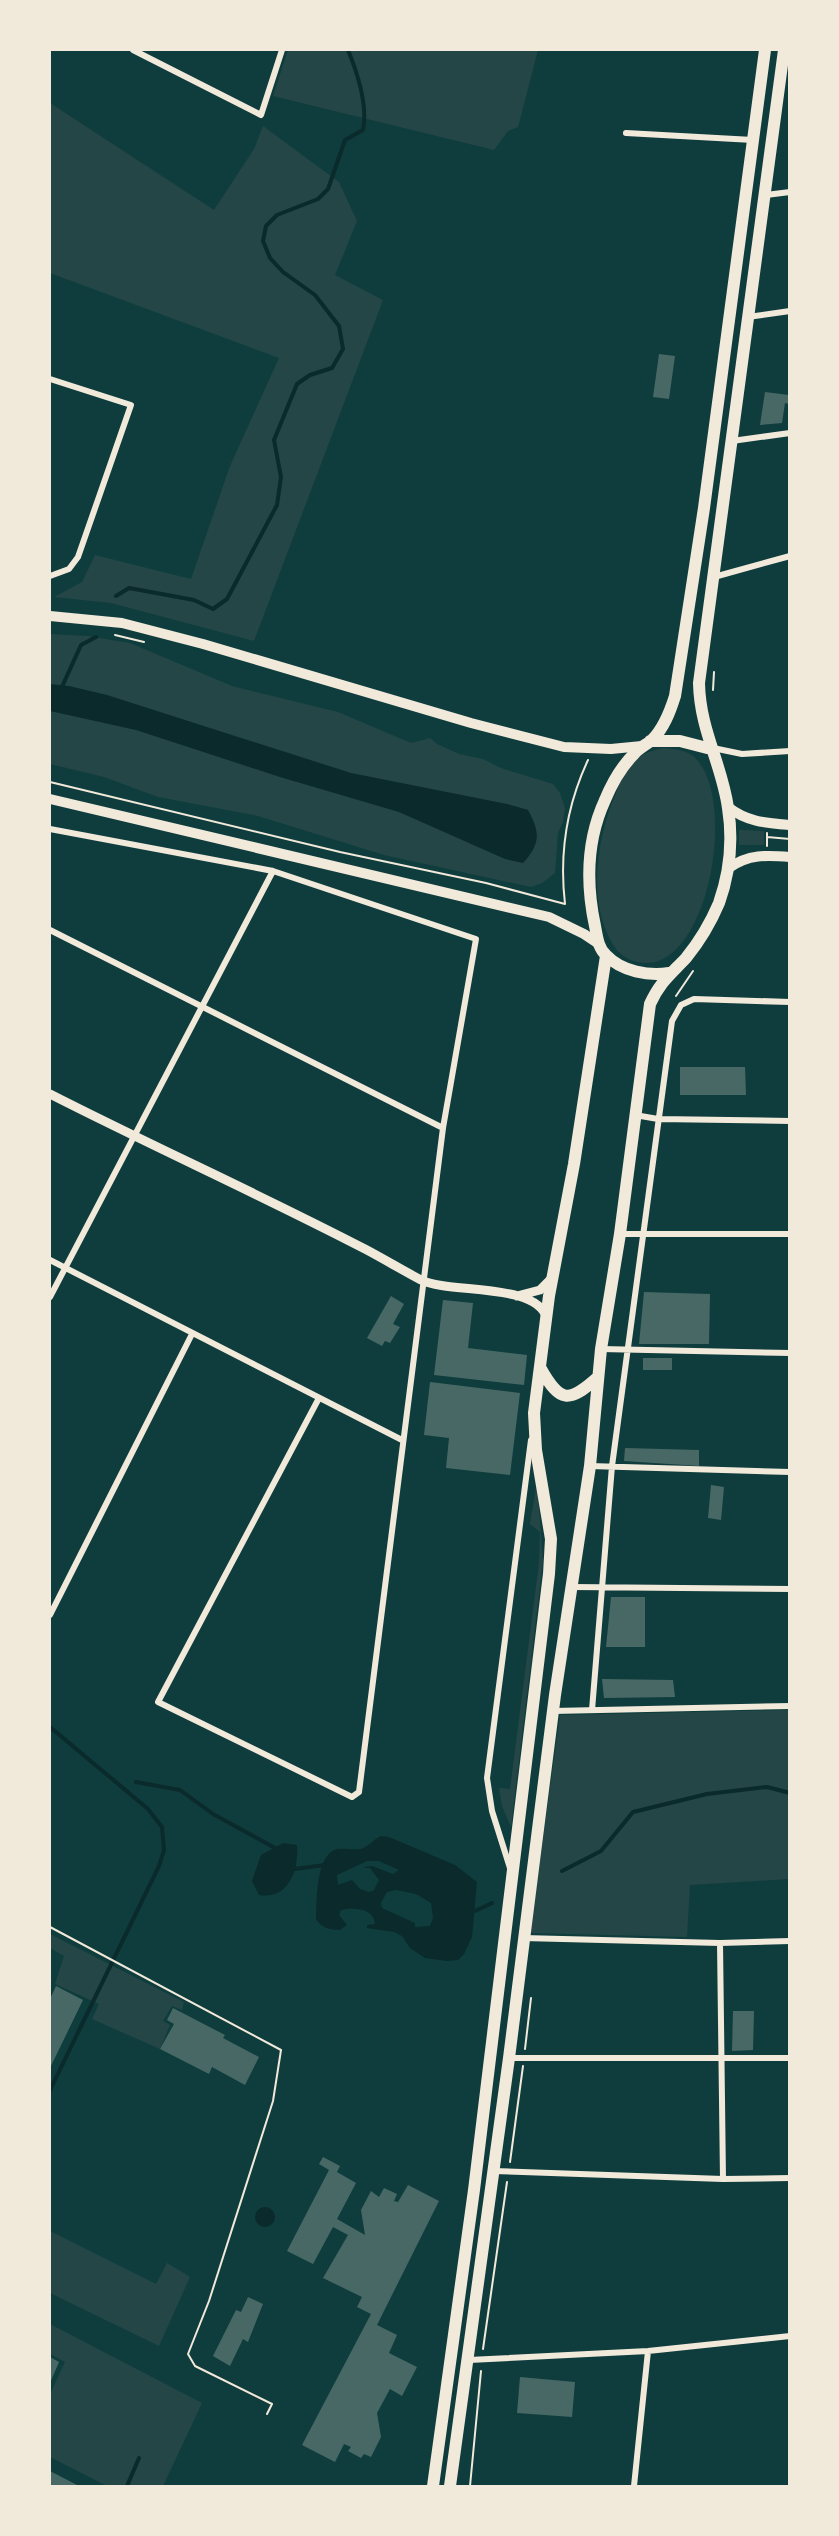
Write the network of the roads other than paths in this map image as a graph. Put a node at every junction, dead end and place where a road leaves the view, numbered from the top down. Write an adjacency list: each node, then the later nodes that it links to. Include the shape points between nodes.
1 (133, 50): 2 (street, via 261,114)
2 (282, 50)
3 (765, 50): 7 (main road)
4 (784, 50): 5 (main road)
5 (785, 79): 9 (main road)
6 (626, 133): 7 (street)
7 (753, 140): 19 (main road, via 706,497 675,696 670,713)
8 (789, 192): 9 (street)
9 (766, 195): 11 (main road)
10 (789, 311): 11 (street)
11 (747, 317): 14 (main road)
12 (50, 379): 16 (street, via 131,405 78,557 69,569)
13 (789, 433): 14 (street)
14 (731, 441): 17 (main road)
15 (789, 556): 17 (street)
16 (50, 576)
17 (714, 577): 20 (main road, via 699,683)
18 (50, 616): 19 (main road, via 142,628 564,747 611,749)
19 (646, 744): 20 (main road, via 680,741); 30 (main road, via 620,771 604,801 594,833 589,891)
20 (711, 749): 21 (street, via 742,754); 23 (main road)
21 (789, 752)
22 (50, 799): 30 (main road, via 549,917)
23 (728, 807): 24 (main road, via 744,818); 27 (main road)
24 (789, 825)
25 (50, 829): 28 (street)
26 (789, 857): 27 (main road, via 747,857)
27 (729, 868): 32 (main road, via 718,904 702,935)
28 (273, 871): 34 (street); 39 (street, via 476,939)
29 (50, 930): 34 (street)
30 (599, 944): 31 (main road)
31 (606, 956): 32 (main road, via 630,970 652,975); 46 (main road)
32 (669, 973): 36 (main road, via 650,1004)
33 (789, 1002): 37 (street, via 694,999 681,1005 672,1021)
34 (201, 1008): 39 (street); 40 (street)
35 (50, 1094): 40 (street)
36 (635, 1115): 37 (street); 41 (main road)
37 (658, 1119): 38 (street); 42 (street)
38 (789, 1120)
39 (443, 1128): 47 (street)
40 (134, 1137): 45 (street); 47 (street, via 365,1249)
41 (620, 1234): 42 (street); 52 (main road)
42 (642, 1234): 43 (street); 53 (street)
43 (789, 1234)
44 (50, 1260): 45 (street)
45 (64, 1268): 49 (street); 51 (street)
46 (553, 1276): 48 (street, via 540,1290); 50 (main road)
47 (424, 1282): 48 (street); 59 (street)
48 (517, 1296): 50 (street, via 536,1303)
49 (50, 1297)
50 (547, 1319): 55 (main road)
51 (192, 1334): 57 (street); 66 (street)
52 (601, 1349): 53 (street); 56 (main road)
53 (627, 1349): 54 (street); 61 (street)
54 (789, 1353)
55 (541, 1369): 56 (main road, via 552,1388 569,1397); 58 (main road)
56 (597, 1378): 60 (main road)
57 (319, 1398): 59 (street); 59 (street, via 158,1702 346,1796 359,1792)
58 (534, 1413): 70 (main road, via 551,1539); 70 (street, via 487,1778 492,1811)
59 (402, 1440)
60 (590, 1466): 61 (street); 63 (main road)
61 (612, 1466): 62 (street); 64 (street)
62 (789, 1472)
63 (572, 1587): 64 (street); 69 (main road)
64 (602, 1589): 65 (street); 68 (street)
65 (789, 1589)
66 (50, 1615)
67 (789, 1706): 68 (street)
68 (592, 1710): 69 (street)
69 (552, 1711): 71 (main road)
70 (512, 1873): 83 (main road)
71 (523, 1938): 73 (street); 74 (main road)
72 (789, 1941): 73 (street)
73 (720, 1943): 75 (street)
74 (509, 2058): 75 (street); 77 (main road)
75 (721, 2058): 76 (street); 79 (street)
76 (789, 2058)
77 (492, 2171): 79 (street); 82 (main road)
78 (789, 2178): 79 (street)
79 (723, 2179)
80 (789, 2336): 81 (street)
81 (648, 2351): 82 (street); 85 (street)
82 (469, 2360): 84 (main road)
83 (433, 2487)
84 (450, 2487)
85 (634, 2487)

